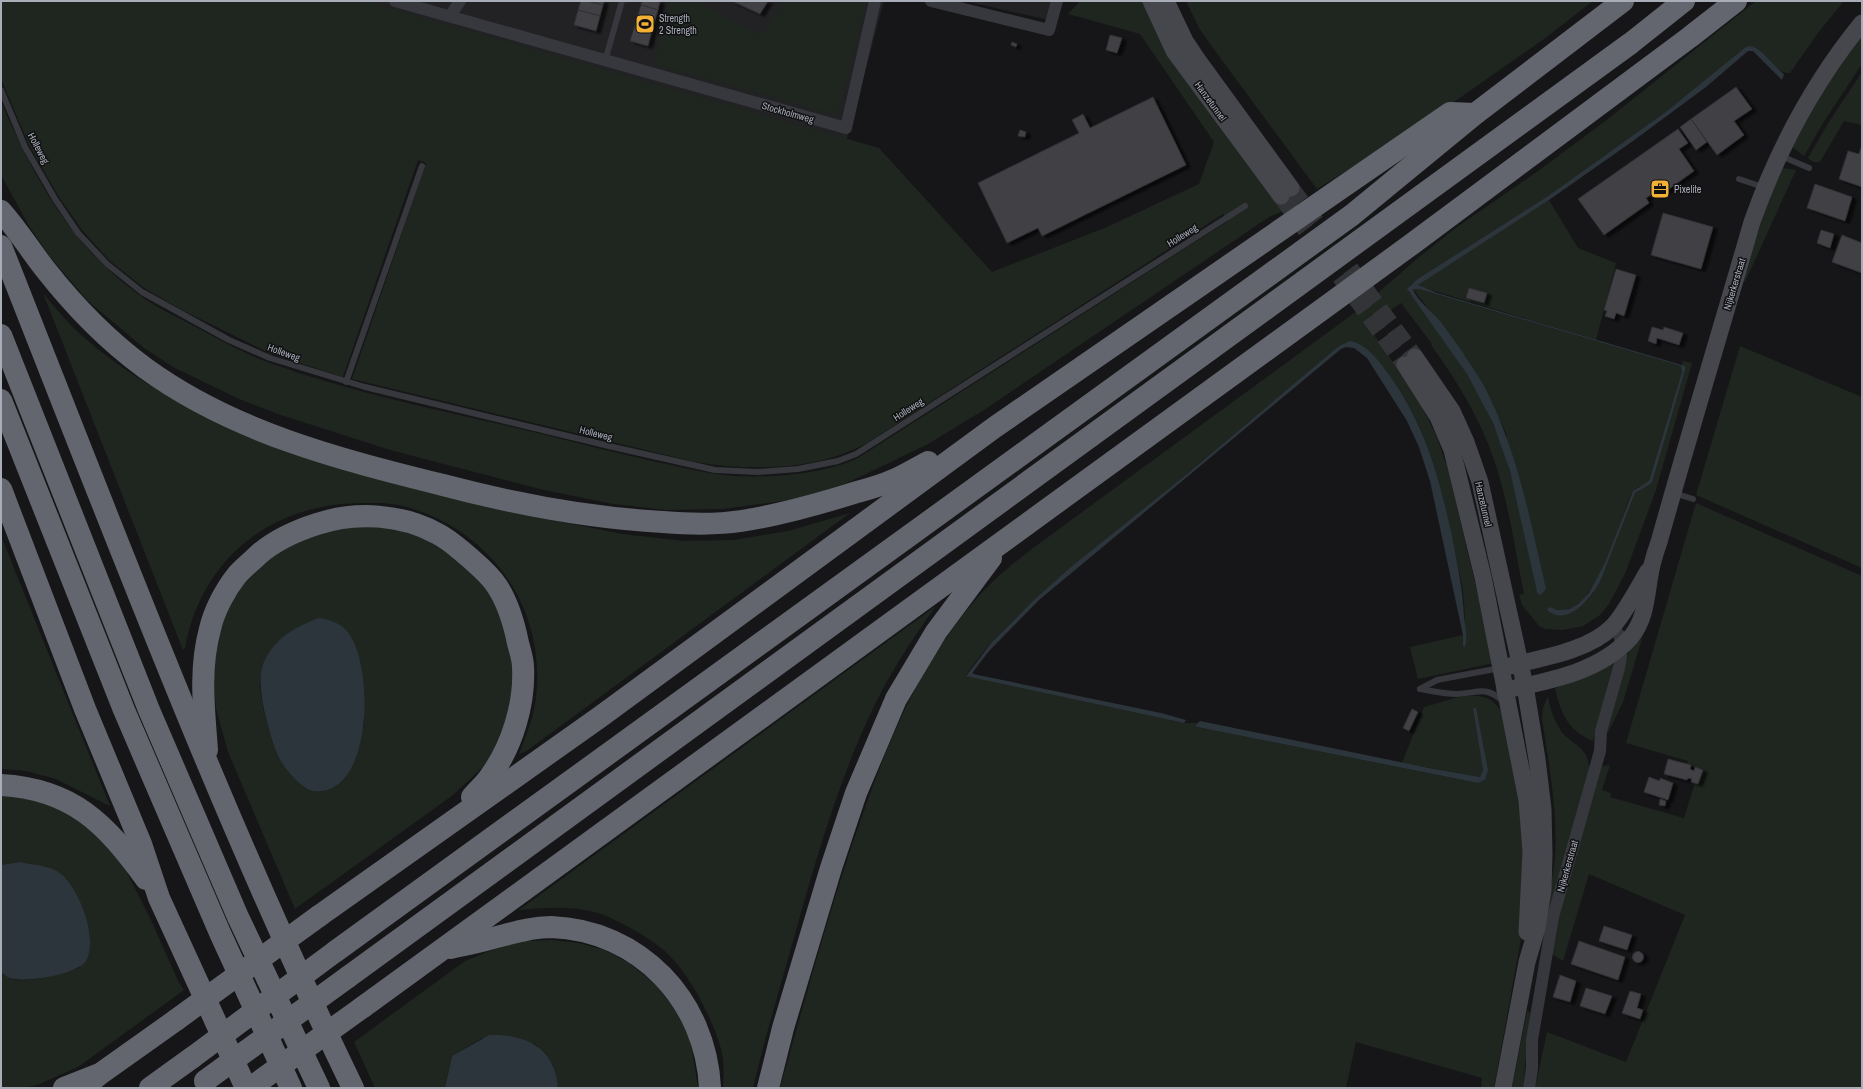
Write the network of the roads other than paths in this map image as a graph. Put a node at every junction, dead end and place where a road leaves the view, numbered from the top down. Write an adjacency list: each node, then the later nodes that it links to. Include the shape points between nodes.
1 (395, 1): 12 (street, Stockholmweg)
2 (460, 1): 12 (street)
3 (622, 1): 14 (lane)
4 (875, 1): 14 (street, Stockholmweg, via 846,128)
5 (931, 1): 6 (street, via 1049,30)
6 (1057, 1)
7 (1151, 1): 8 (main road, Hanzetunnel, via 1174,51 1286,192 1185,41)
8 (1166, 1)
9 (1623, 1): 16 (highway)
10 (1684, 1): 47 (highway, bridge, via 1631,43)
11 (1736, 1): 32 (highway, via 1412,244)
12 (450, 16): 14 (street, Stockholmweg)
13 (1862, 23): 17 (main road, Nijkerkerstraat, via 1810,96)
14 (605, 61)
15 (1, 90): 26 (lane, Holleweg, via 26,147 55,199 78,233 107,264 142,292 229,340 270,358)
16 (1475, 114): 28 (highway, via 1450,113); 50 (highway, bridge, via 1352,215)
17 (1778, 155): 19 (lane); 21 (main road, Nijkerkerstraat)
18 (422, 166): 26 (lane)
19 (1809, 168)
20 (1739, 179): 21 (lane)
21 (1765, 188): 30 (main road, Nijkerkerstraat, via 1752,222)
22 (1245, 206): 26 (lane, Holleweg, via 872,446 850,457 824,464 758,472 694,466)
23 (1, 211): 28 (highway, via 73,303 117,346 166,383 216,412 270,435 325,454 495,499 567,513 628,520 687,524 739,521 818,504 892,481)
24 (1, 246): 40 (highway)
25 (1, 335): 54 (highway, via 149,710 238,917)
26 (346, 382)
27 (1, 400): 53 (highway, via 124,710 220,933)
28 (995, 426): 42 (highway, via 600,717)
29 (1, 489): 43 (highway, via 85,709 141,844)
30 (1673, 493): 31 (lane); 33 (main road, Nijkerkerstraat)
31 (1693, 499)
32 (1011, 534): 44 (highway); 57 (highway, via 977,575 936,632 896,699 856,793 830,868)
33 (1652, 566): 34 (main road, Nijkerkerstraat); 35 (main road, Nijkerkerstraat, via 1643,614 1632,636)
34 (1612, 626): 35 (street, Nijkerkerstraat, via 1620,636); 36 (main road, Nijkerkerstraat, via 1602,636 1587,644)
35 (1621, 647): 38 (main road, Nijkerkerstraat, via 1590,666); 59 (street, Nijkerkerstraat, via 1619,668 1601,731 1600,751 1553,917 1532,1040)
36 (1520, 664): 37 (main road, Nijkerkerstraat); 37 (main road, Hanzetunnel, via 1480,482 1466,442 1452,411 1410,361 1452,450 1483,577); 38 (main road, Nijkerkerstraat)
37 (1500, 668): 39 (main road, Nijkerkerstraat); 39 (lane, via 1437,680 1420,689 1457,694 1485,690)
38 (1525, 686): 39 (main road, Nijkerkerstraat); 45 (main road, Nijkerkerstraat, via 1543,809 1544,855 1543,890 1537,928)
39 (1507, 698): 45 (main road, Nijkerkerstraat, via 1527,800 1531,852)
40 (208, 765): 42 (highway, via 203,672 205,650 218,607 238,574 267,547 284,537 333,519 354,516 389,517 415,525 438,534 456,546 482,568 497,586 508,608 517,636 523,667 521,700 514,728 491,776 467,802); 55 (highway, via 274,918)
41 (1, 785): 43 (highway, via 42,791 87,813 125,851)
42 (418, 846): 46 (highway, bridge)
43 (159, 898): 51 (highway)
44 (441, 950): 52 (highway, bridge); 56 (highway, via 523,929 551,927 573,929 600,936 628,949 664,976 690,1011 706,1056)
45 (1527, 962): 58 (main road, Nijkerkerstraat)
46 (100, 1074): 48 (highway); 49 (highway)
47 (200, 1085)
48 (64, 1088)
49 (83, 1088)
50 (150, 1088)
51 (246, 1088)
52 (250, 1088)
53 (291, 1088)
54 (319, 1088)
55 (353, 1088)
56 (710, 1088)
57 (768, 1088)
58 (1503, 1088)
59 (1529, 1088)

